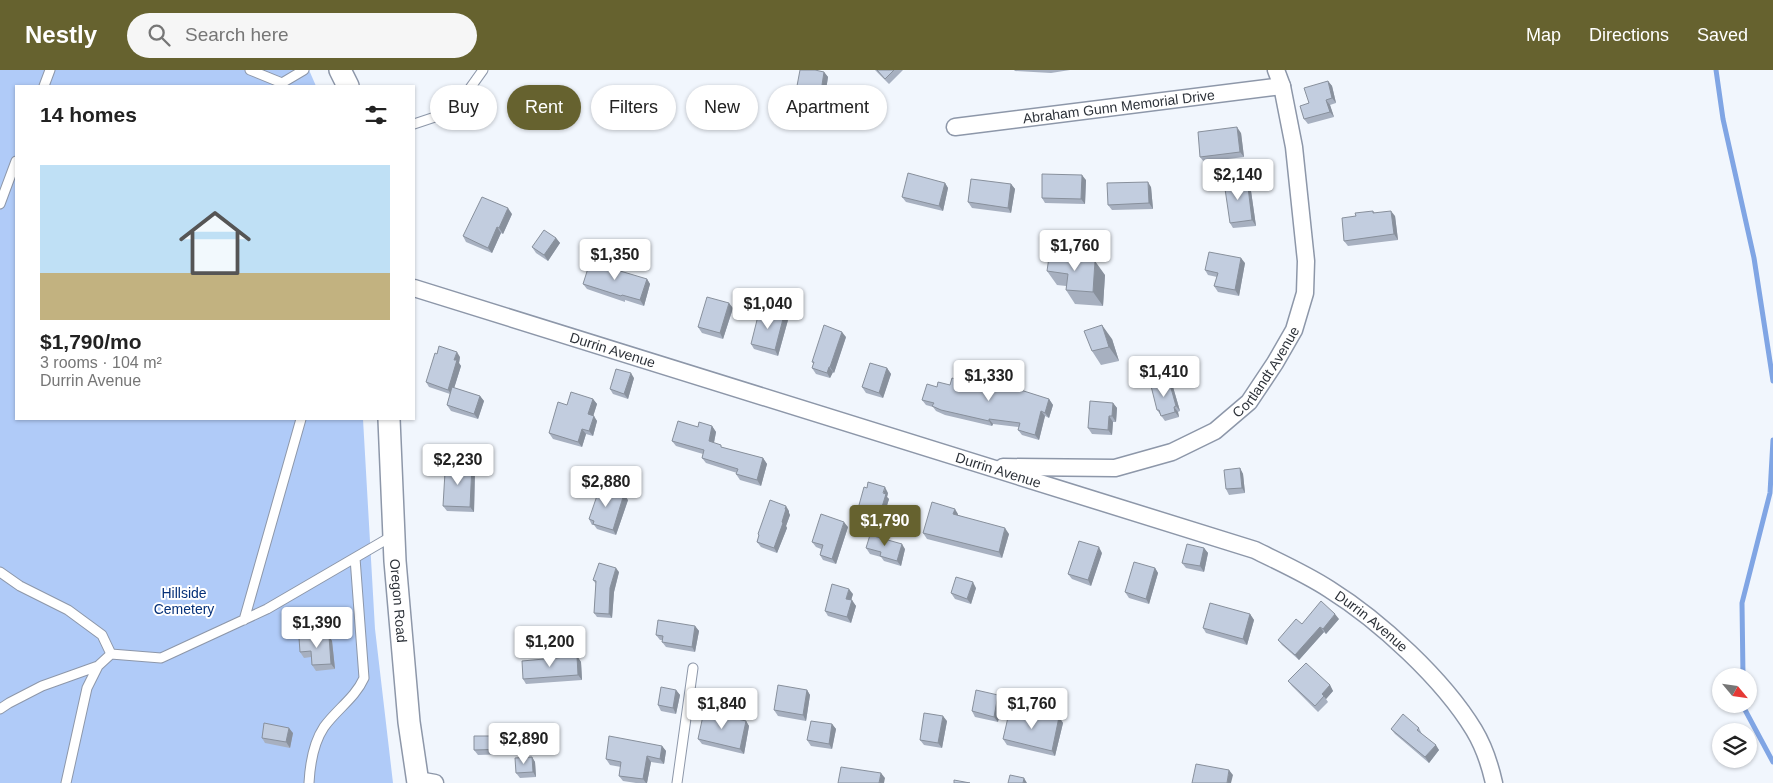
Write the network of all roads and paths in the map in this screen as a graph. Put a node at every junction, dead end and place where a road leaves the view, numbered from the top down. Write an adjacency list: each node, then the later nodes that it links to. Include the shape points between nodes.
1 (50, 70): 7 (lane)
2 (250, 70): 8 (lane)
3 (304, 70): 8 (lane)
4 (340, 70): 9 (street)
5 (483, 70): 11 (lane, via 468,91 435,117)
6 (1276, 70): 10 (street, Cortlandt Avenue)
7 (44, 85)
8 (282, 85)
9 (348, 85)
10 (1282, 86): 12 (street, Abraham Gunn Memorial Drive); 18 (street, Cortlandt Avenue, via 1294,147 1306,261 1305,293 1294,330 1249,402 1215,431 1172,452 1115,468)
11 (415, 124)
12 (955, 127)
13 (15, 164): 14 (lane)
14 (0, 204)
15 (415, 288): 18 (street, Durrin Avenue)
16 (300, 420): 22 (lane)
17 (389, 420): 19 (street, Oregon Road)
18 (984, 466): 31 (street, Durrin Avenue, via 1254,550 1329,588 1412,655 1452,698 1475,731)
19 (394, 535): 20 (lane); 27 (street, Oregon Road, via 409,722)
20 (355, 558): 22 (lane); 29 (lane, via 364,678 358,690 324,727 315,747)
21 (0, 572): 23 (lane, via 68,610 102,634)
22 (244, 620): 23 (lane, via 161,658)
23 (111, 654): 24 (lane)
24 (98, 666): 26 (lane, via 42,686); 28 (lane, via 87,688)
25 (693, 668): 30 (lane)
26 (0, 709)
27 (424, 782)
28 (66, 783)
29 (309, 783)
30 (677, 783)
31 (1494, 783)

